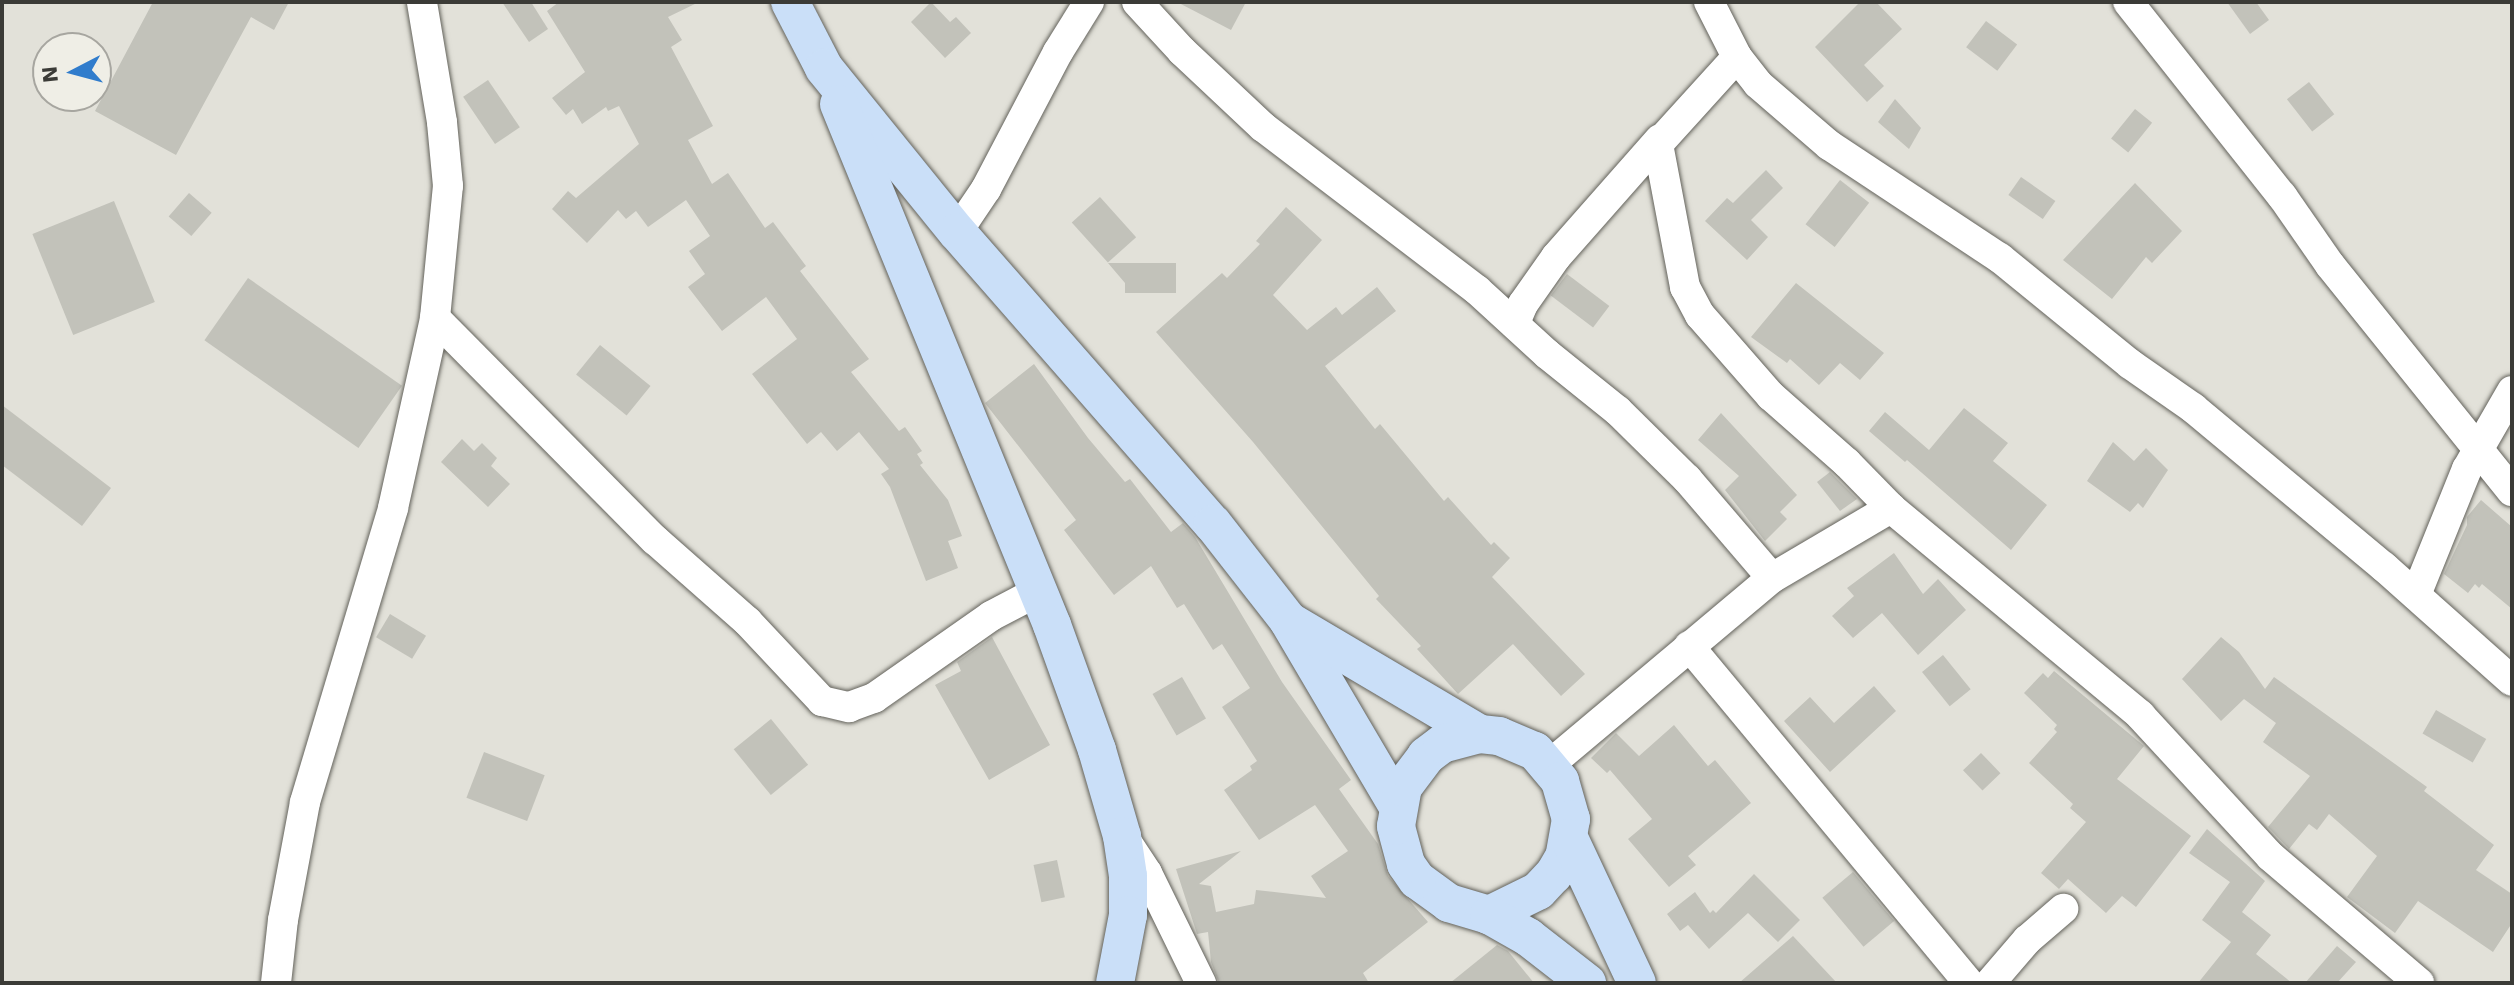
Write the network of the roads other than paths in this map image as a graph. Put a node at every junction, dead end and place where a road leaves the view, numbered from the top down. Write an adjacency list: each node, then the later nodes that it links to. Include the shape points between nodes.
1 (422, 2): 11 (street, via 447,156)
2 (790, 2): 8 (main road)
3 (1089, 2): 10 (street)
4 (1137, 2): 12 (street, via 1263,127)
5 (1709, 2): 7 (street)
6 (2128, 2): 14 (street)
7 (1737, 57): 9 (street); 19 (street, via 1758,84 1829,145 2000,258 2193,408)
8 (824, 68): 10 (main road); 18 (main road)
9 (1660, 139): 12 (street, via 1556,257); 16 (street, via 1661,169 1685,287 1700,315 1771,396)
10 (957, 232): 20 (main road, via 1213,524)
11 (435, 318): 18 (street, via 655,540 747,621 822,701 849,707 874,698 991,616); 31 (street, via 393,508 305,802)
12 (1515, 323): 17 (street, via 1648,439)
13 (2512, 391): 14 (street)
14 (2478, 451): 15 (street); 19 (street)
15 (2512, 491)
16 (1891, 508): 17 (street); 30 (street, via 2140,715 2270,856)
17 (1772, 578): 21 (street)
18 (1037, 592): 26 (main road, via 1097,750)
19 (2416, 595): 22 (street)
20 (1288, 620): 23 (main road); 25 (main road)
21 (1689, 646): 24 (street); 36 (street)
22 (2512, 681)
23 (1480, 734): 24 (main road, via 1518,742); 25 (main road, via 1442,744 1426,756 1403,787)
24 (1549, 765): 27 (main road, via 1568,799)
25 (1398, 807): 29 (main road, via 1399,845 1417,880 1449,903)
26 (1122, 836): 32 (main road, via 1128,915); 33 (street, via 1147,873)
27 (1569, 838): 29 (main road, via 1554,874 1538,891); 35 (main road)
28 (2063, 909): 37 (street)
29 (1489, 915): 34 (main road, via 1528,937)
30 (2401, 977)
31 (276, 983)
32 (1115, 983)
33 (1201, 983)
34 (1587, 983)
35 (1637, 983)
36 (1969, 983)
37 (1990, 983)

